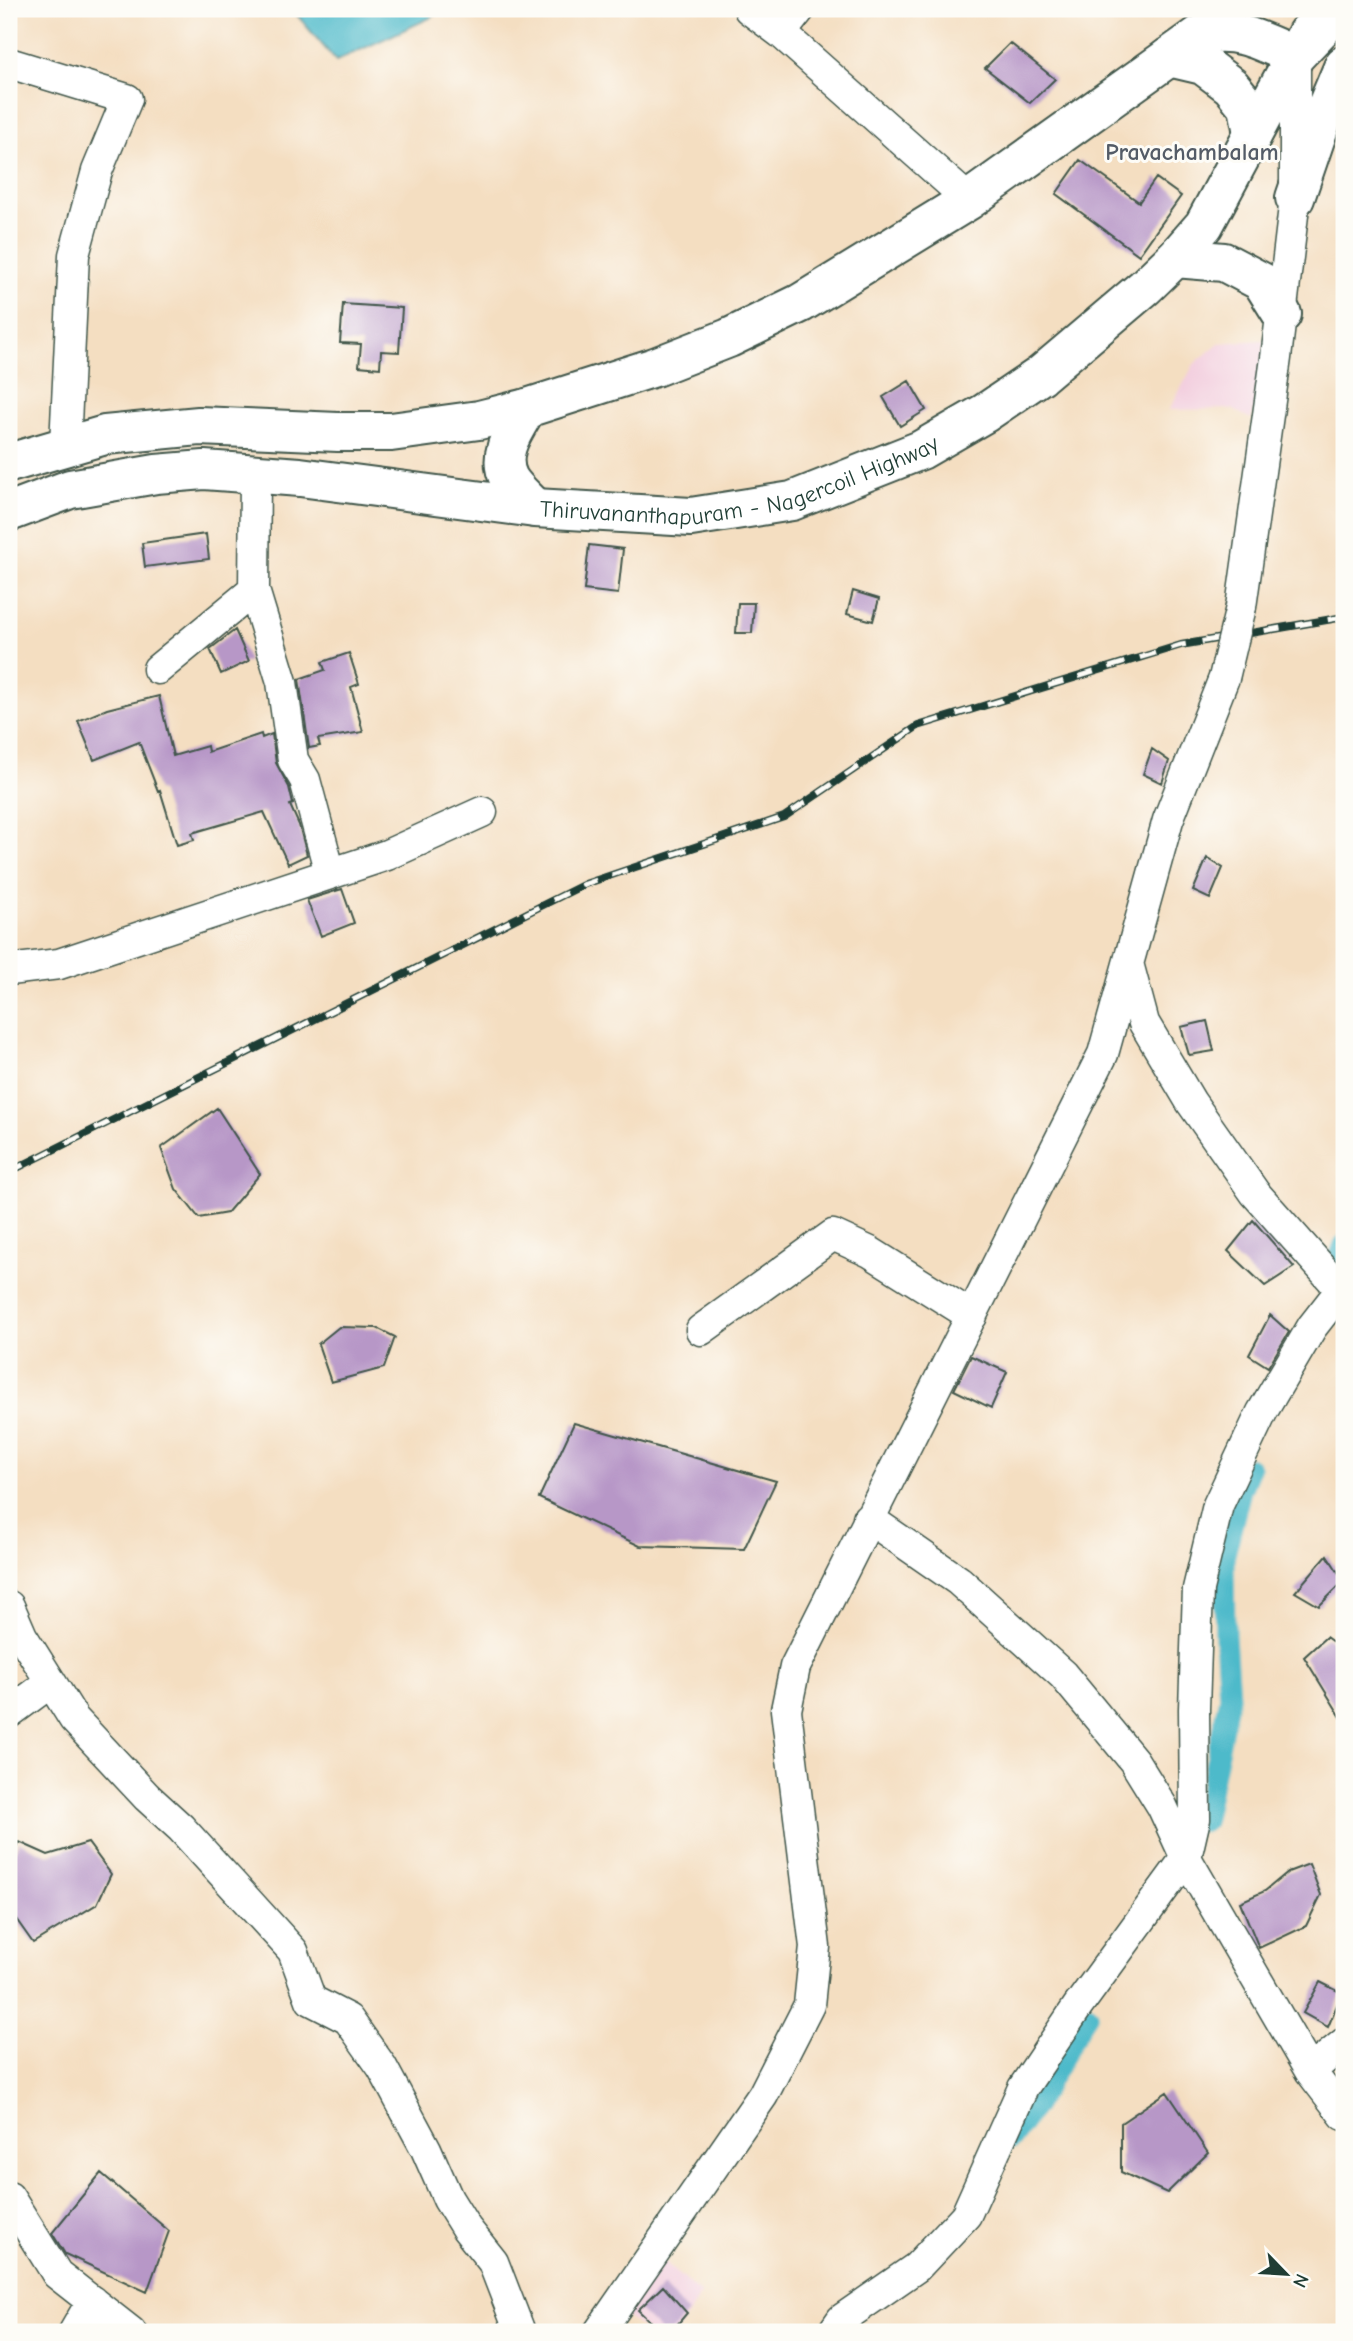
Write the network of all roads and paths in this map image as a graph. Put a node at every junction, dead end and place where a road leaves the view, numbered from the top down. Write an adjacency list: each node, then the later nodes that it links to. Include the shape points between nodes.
1 (749, 9): 6 (street)
2 (800, 9): 6 (street)
3 (1235, 9): 7 (main road)
4 (1320, 9): 8 (main road)
5 (1340, 9): 8 (main road, Thiruvananthapuram - Nagercoil Highway)
6 (781, 33): 14 (street)
7 (1200, 35): 8 (main road, via 1220,31 1252,37); 9 (main road)
8 (1294, 56): 12 (main road, Thiruvananthapuram - Nagercoil Highway); 13 (street)
9 (1169, 57): 12 (main road, via 1203,65 1231,86 1248,107); 14 (main road)
10 (9, 63): 18 (street, via 127,99 97,171 74,256)
11 (1344, 65): 13 (main road)
12 (1253, 133): 15 (main road, Thiruvananthapuram - Nagercoil Highway, via 1204,225)
13 (1295, 198): 16 (street)
14 (969, 200): 17 (main road, via 801,303 729,338)
15 (1175, 258): 16 (main road, via 1224,262 1262,282); 21 (main road, Thiruvananthapuram - Nagercoil Highway, via 1041,375 985,413 921,450 792,501 691,517 608,522)
16 (1282, 314): 27 (street, bridge, via 1241,607 1224,678 1168,820)
17 (527, 408): 18 (main road, via 391,432 200,426 106,435); 21 (main road, via 509,438 504,462 510,480)
18 (65, 445): 19 (main road)
19 (9, 463)
20 (255, 475): 21 (main road, Thiruvananthapuram - Nagercoil Highway); 22 (main road, Thiruvananthapuram - Nagercoil Highway, via 204,470 156,474 70,489); 23 (street)
21 (535, 508)
22 (9, 512)
23 (254, 590): 24 (street); 26 (street, via 282,682 293,761 305,780)
24 (159, 669)
25 (482, 812): 26 (street, via 387,855)
26 (330, 873): 28 (street, via 59,964)
27 (1128, 965): 29 (street, via 1144,1023 1191,1101 1255,1193); 30 (street, via 1103,1054)
28 (9, 970)
29 (1343, 1289): 36 (street, via 1312,1327 1262,1412 1217,1505 1198,1589 1195,1819)
30 (972, 1316): 31 (street, via 870,1252 833,1235); 32 (street)
31 (701, 1330)
32 (868, 1518): 36 (street, via 959,1581 1063,1675 1134,1761); 45 (street, via 794,1667 786,1710 816,1947 809,2005 763,2095)
33 (9, 1606): 34 (street)
34 (51, 1682): 35 (street); 44 (street, via 74,1719 107,1757 181,1828 293,1951 311,2000 348,2019 382,2067 448,2199 493,2262)
35 (9, 1713)
36 (1186, 1858): 38 (street); 46 (street, via 1023,2088 966,2215 917,2267 842,2319)
37 (1344, 2043): 38 (street)
38 (1310, 2071): 39 (street)
39 (1344, 2115)
40 (9, 2197): 41 (street, via 57,2274)
41 (92, 2301): 42 (street); 43 (street)
42 (74, 2332)
43 (131, 2332)
44 (520, 2332)
45 (599, 2332)
46 (833, 2332)

